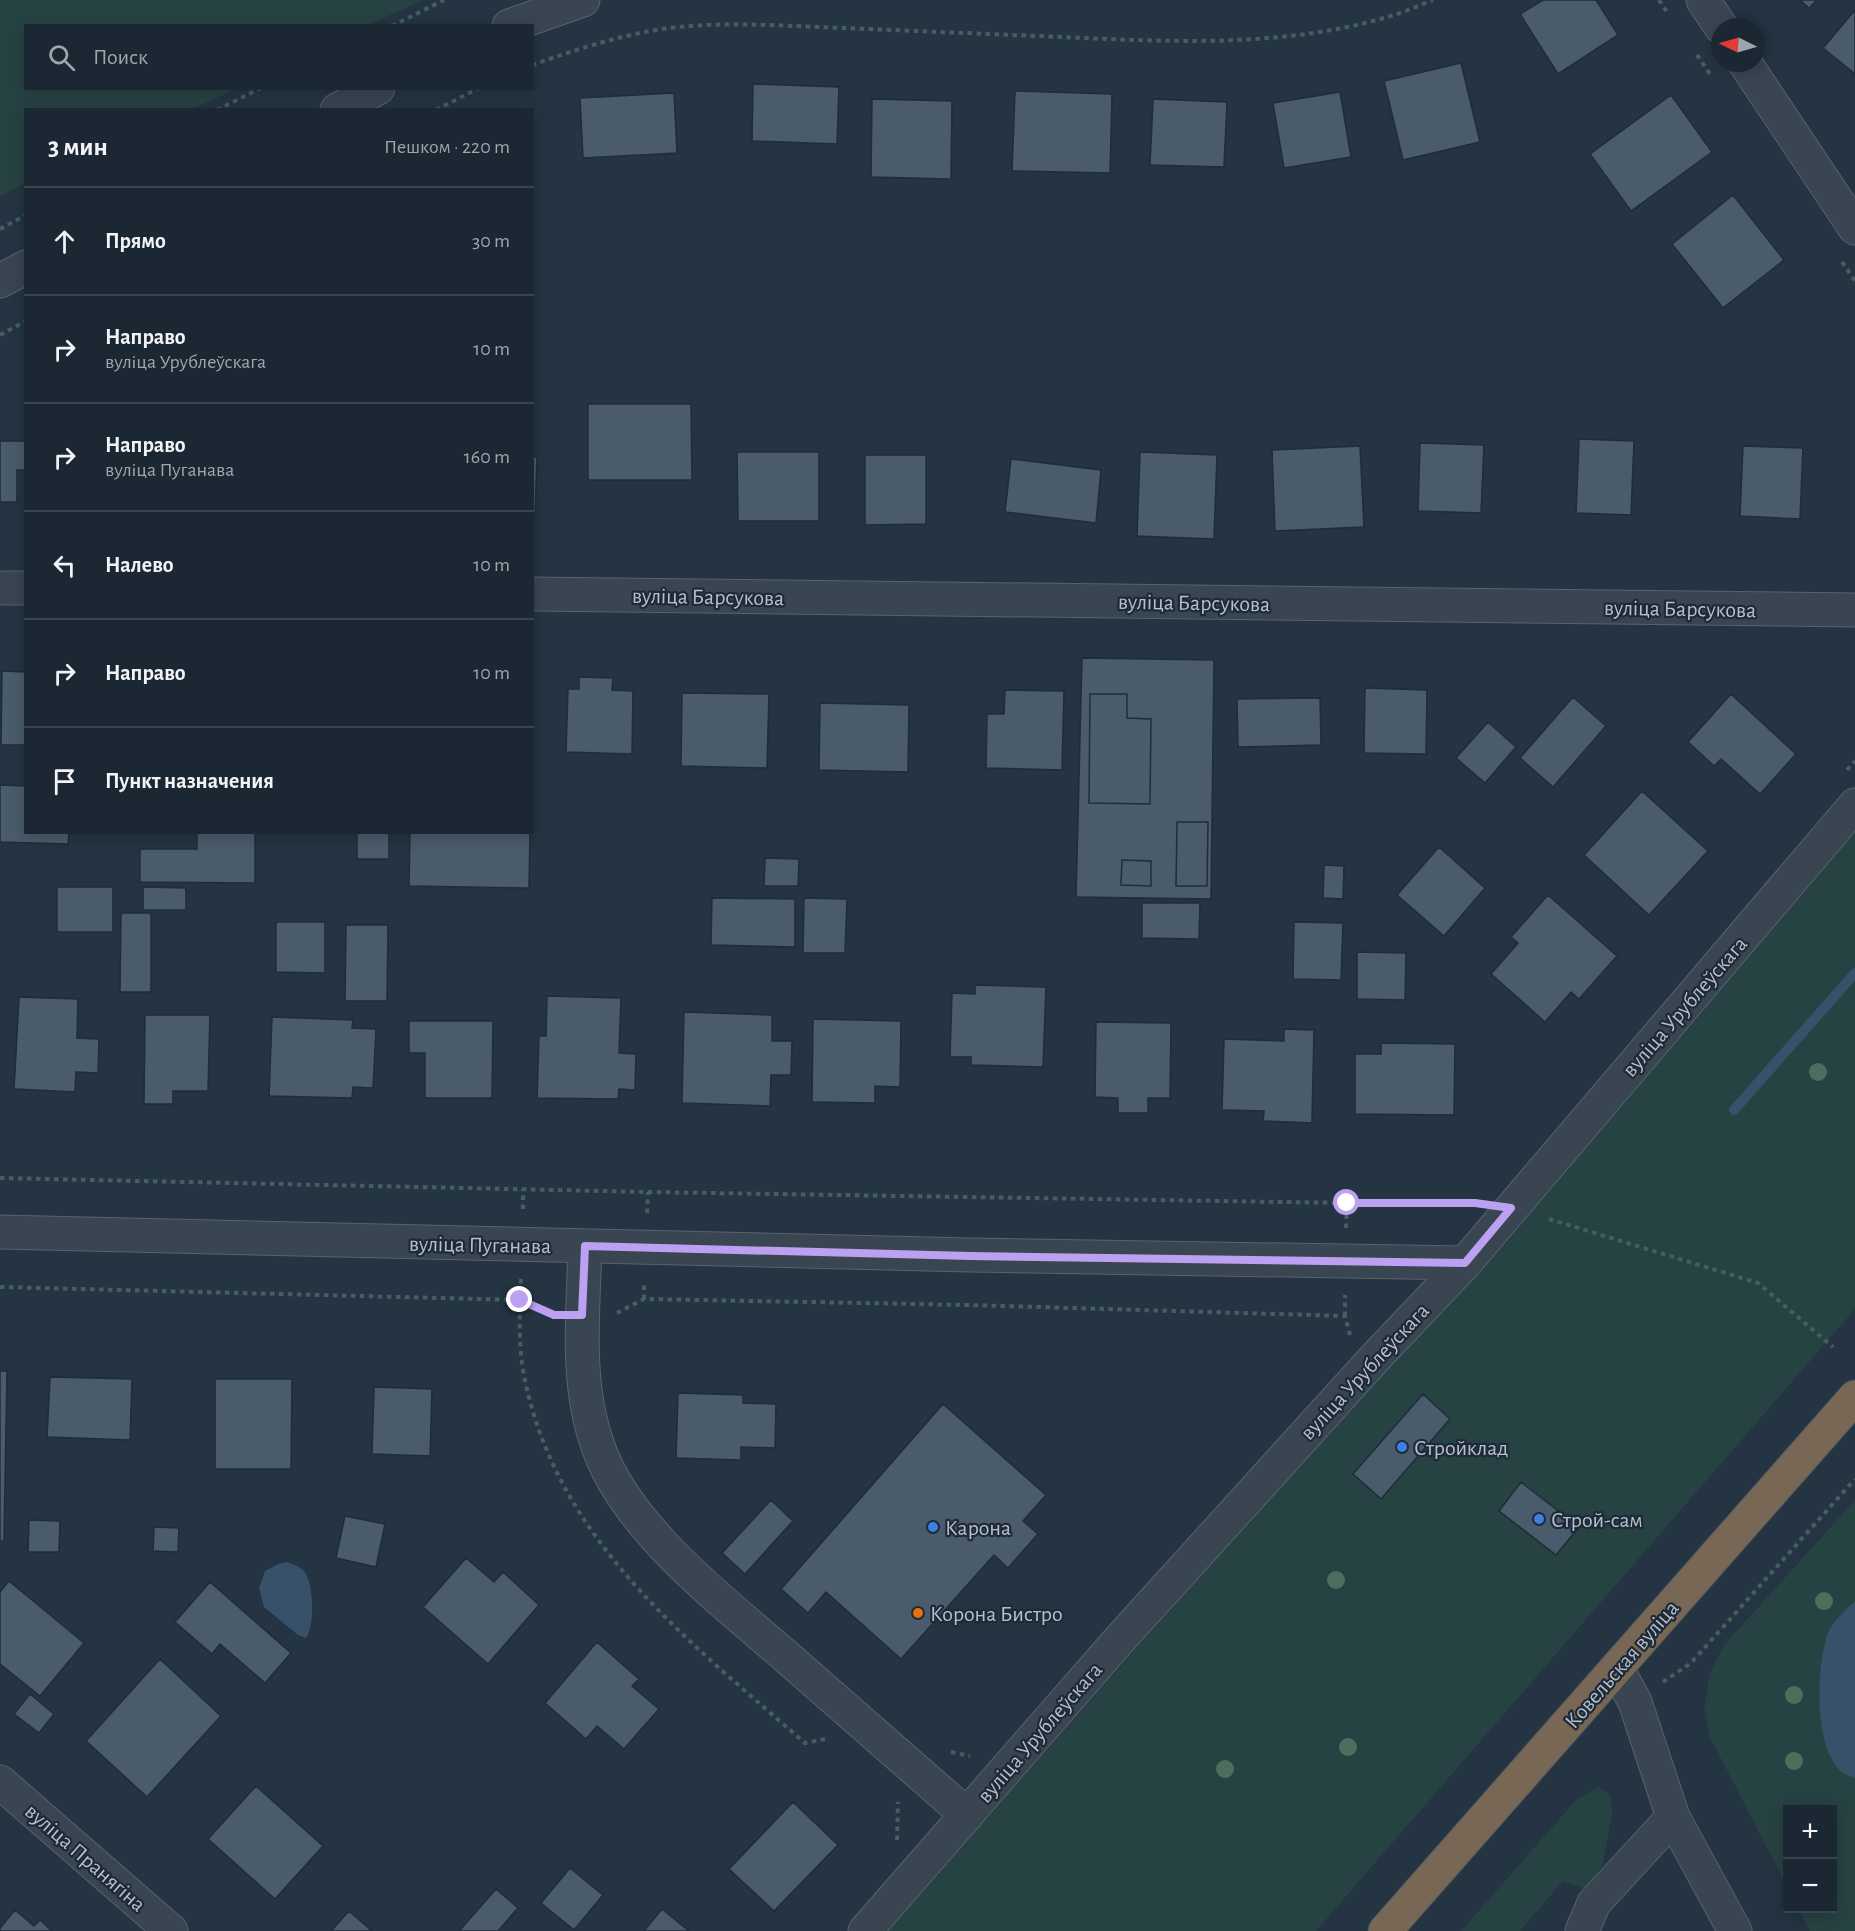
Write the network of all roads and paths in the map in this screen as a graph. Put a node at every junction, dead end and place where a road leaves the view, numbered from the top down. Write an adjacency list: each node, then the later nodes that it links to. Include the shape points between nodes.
1 (444, 0): 6 (path)
2 (583, 0): 7 (street)
3 (1432, 0): 8 (path, via 1394,15 1333,29 1208,41 691,26 655,30)
4 (1703, 0): 5 (street)
5 (1715, 18)
6 (396, 24)
7 (515, 24)
8 (534, 64)
9 (1751, 72): 17 (street)
10 (257, 90): 13 (path)
11 (374, 90): 14 (street)
12 (475, 90): 15 (path)
13 (221, 108)
14 (341, 108)
15 (440, 108)
16 (24, 215): 18 (path)
17 (1855, 228)
18 (0, 229)
19 (24, 268): 20 (street)
20 (0, 281)
21 (24, 322): 22 (path)
22 (0, 335)
23 (0, 588): 24 (street)
24 (24, 588)
25 (534, 594): 26 (street, вуліца Барсукова)
26 (1855, 610)
27 (1855, 805): 29 (street, вуліца Урублеўскага)
28 (0, 1178): 29 (path, via 648,1192 1475,1203)
29 (1511, 1208): 32 (street, вуліца Урублеўскага); 35 (path, via 1758,1283)
30 (0, 1232): 31 (street, вуліца Пуганава)
31 (585, 1246): 32 (street, вуліца Пуганава); 34 (street)
32 (1465, 1263): 36 (street, вуліца Урублеўскага)
33 (0, 1287): 34 (path, via 520,1300 554,1315)
34 (582, 1315): 36 (path, via 614,1314 644,1299 1345,1316 1350,1335); 40 (street, via 584,1377 592,1427 609,1473 628,1502 713,1592)
35 (1833, 1347)
36 (1373, 1360): 40 (street, вуліца Урублеўскага)
37 (1855, 1397): 38 (highway, Ковельская вуліца)
38 (1617, 1669): 41 (street, via 1635,1702); 44 (highway, Ковельская вуліца)
39 (0, 1782): 42 (street, вуліца Пранягіна)
40 (967, 1815): 43 (street, вуліца Урублеўскага)
41 (1673, 1817): 45 (street, via 1594,1903); 46 (street)
42 (171, 1931)
43 (865, 1931)
44 (1385, 1931)
45 (1582, 1931)
46 (1735, 1931)

